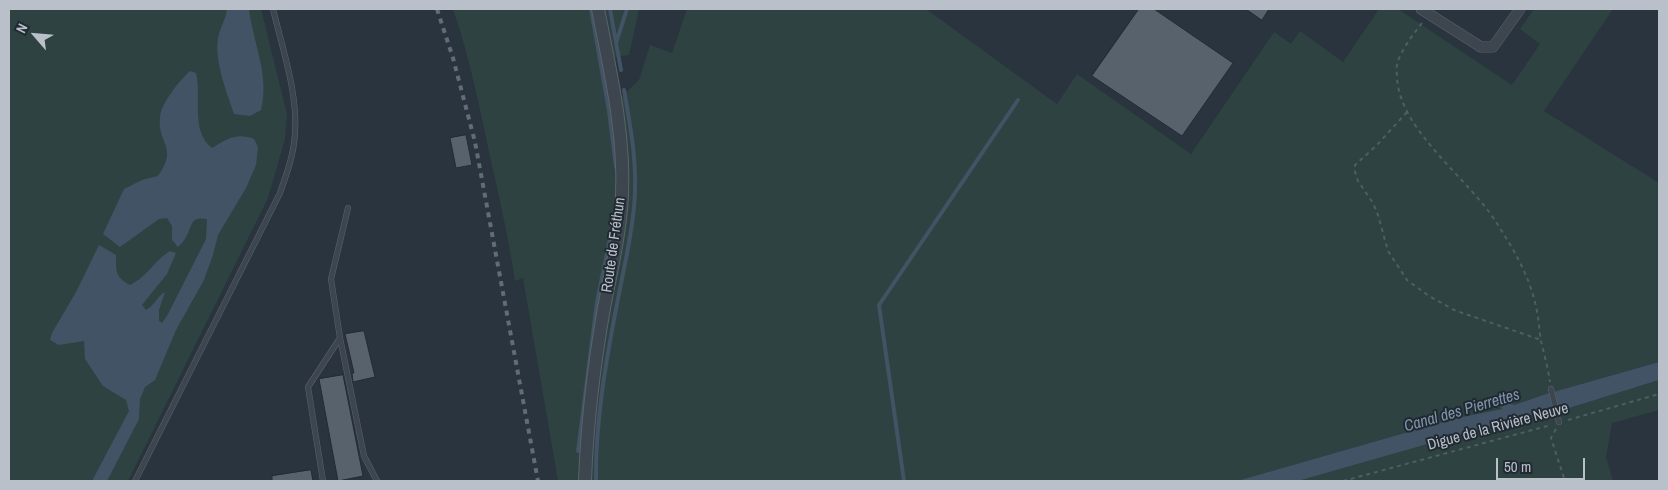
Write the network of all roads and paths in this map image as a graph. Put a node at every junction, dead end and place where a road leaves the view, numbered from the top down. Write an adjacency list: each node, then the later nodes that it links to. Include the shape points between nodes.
1 (273, 9): 12 (lane, via 294,110 295,131 290,162 280,193)
2 (598, 9): 15 (street, Route de Fréthun, via 620,140 622,196 596,357)
3 (1520, 9): 4 (street, via 1493,47 1480,47)
4 (1428, 10): 5 (path, via 1397,66 1397,88)
5 (1407, 112): 8 (path, via 1436,152 1497,222 1528,280); 8 (path, via 1355,165 1358,181 1378,215 1388,251 1407,280 1429,296 1454,310)
6 (348, 208): 7 (lane, via 331,279)
7 (340, 338): 13 (lane, via 308,387); 14 (lane, via 364,456)
8 (1541, 340): 9 (path)
9 (1551, 389): 11 (lane)
10 (1659, 394): 11 (path, Digue de la Rivière Neuve)
11 (1559, 422): 16 (path, Digue de la Rivière Neuve); 17 (path, via 1551,438)
12 (135, 481)
13 (323, 481)
14 (377, 481)
15 (585, 481)
16 (1343, 481)
17 (1566, 481)

